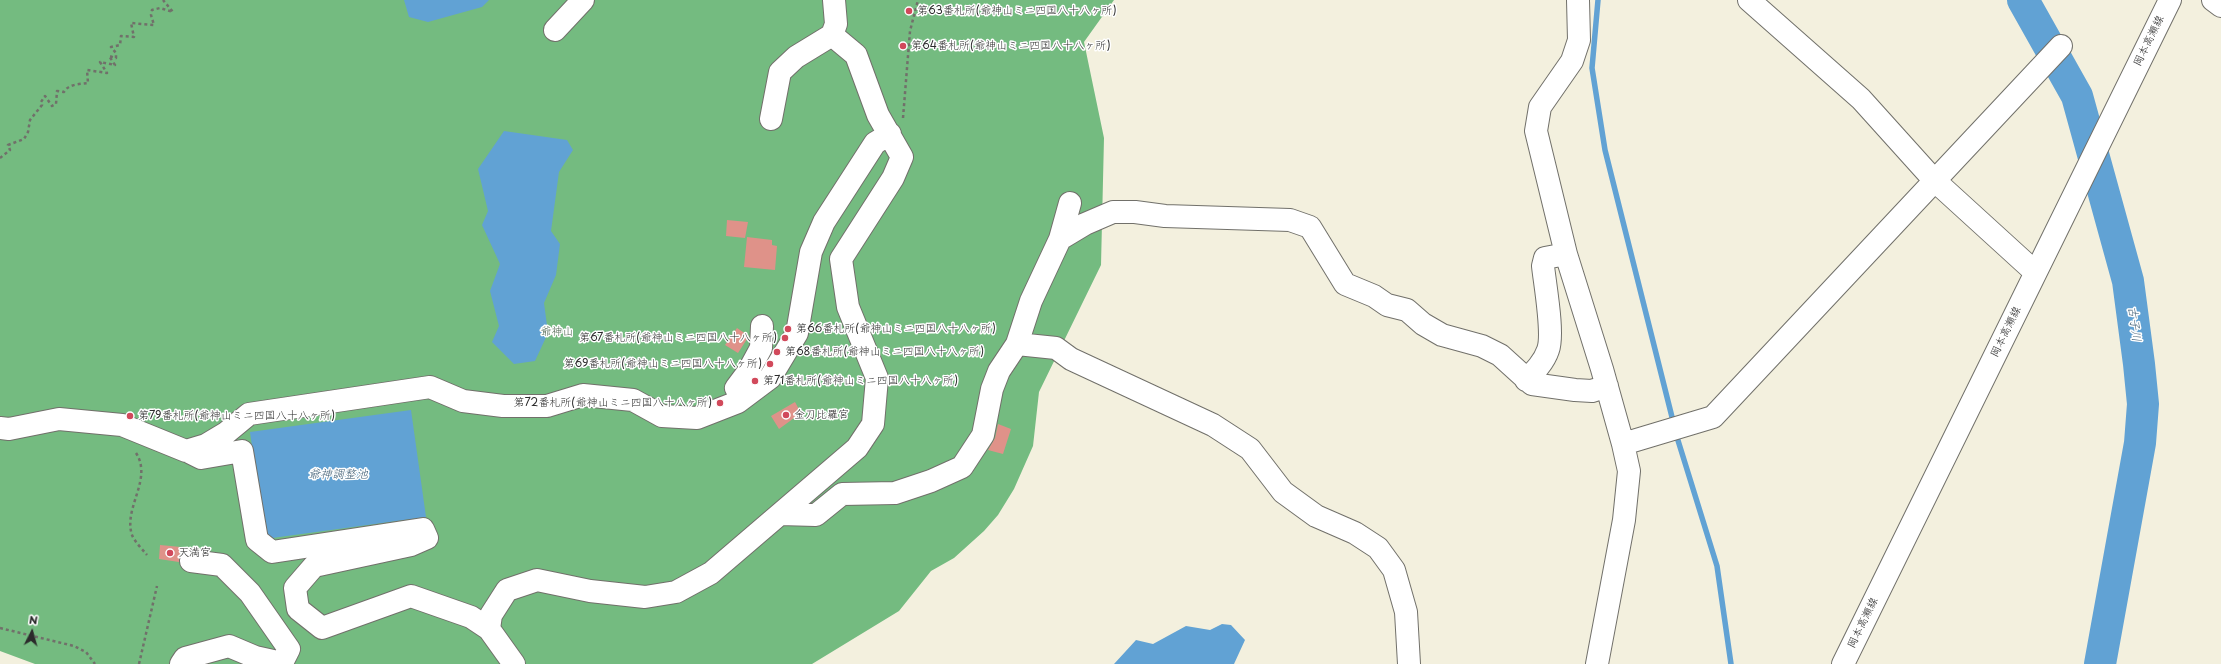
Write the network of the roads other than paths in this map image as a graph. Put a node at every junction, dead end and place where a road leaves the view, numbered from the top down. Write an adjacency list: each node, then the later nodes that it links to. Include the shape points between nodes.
1 (583, 0): 8 (street)
2 (834, 0): 9 (street, via 836,24)
3 (1578, 0): 16 (street, via 1579,40 1572,61 1540,107 1536,131)
4 (1749, 0): 13 (street, via 1861,99)
5 (2170, 0): 17 (street, 岡本高瀬線)
6 (2213, 0): 7 (street)
7 (2221, 6)
8 (555, 30)
9 (832, 35): 11 (street, via 796,57 780,72); 12 (street, via 856,55 878,115)
10 (2061, 46): 13 (street)
11 (771, 119)
12 (890, 134): 22 (street, via 875,144 824,222 811,252 797,333 770,378); 26 (street, via 902,157 900,164 841,259 848,307 878,378 873,424 857,448)
13 (1934, 180): 17 (street); 24 (street, via 1712,417)
14 (1070, 203): 15 (street)
15 (1060, 239): 19 (street, via 1031,300); 20 (street, via 1085,224 1113,212 1290,220 1310,227 1345,284 1374,296 1387,305 1407,310 1423,324 1442,335 1482,346 1500,355)
16 (1566, 254): 20 (street, via 1545,258 1543,266 1550,333 1549,349 1538,368); 21 (street)
17 (2035, 272): 33 (street, 岡本高瀬線)
18 (762, 326): 22 (street, via 761,348 736,388)
19 (1017, 344): 26 (street, via 999,371 992,389 982,435 962,467 895,493 842,494 816,515); 31 (street, via 1056,348 1071,359 1213,425 1250,449 1284,492 1316,516 1355,533 1378,548 1394,570 1406,612)
20 (1526, 380): 21 (street, via 1532,384 1575,390 1592,391)
21 (1607, 386): 24 (street)
22 (742, 398): 25 (street, via 697,418 662,416 633,400 583,396 547,406 503,406 463,401 430,387 249,414 226,434 206,445)
23 (0, 428): 25 (street, via 9,429 59,419 122,425)
24 (1624, 444): 32 (street, via 1629,471 1624,520)
25 (186, 451): 28 (street, via 201,458 242,451 257,540 272,552 423,529 427,538 411,545 314,566 295,588 298,609 322,628 411,596 472,617)
26 (780, 514): 28 (street, via 711,573 676,592 645,597 590,591 537,580 507,590 491,615)
27 (191, 561): 29 (street, via 222,566 250,593 289,649 282,663 255,658 229,646 185,658)
28 (489, 629): 30 (street)
29 (180, 664)
30 (514, 664)
31 (1409, 664)
32 (1597, 664)
33 (1843, 664)

